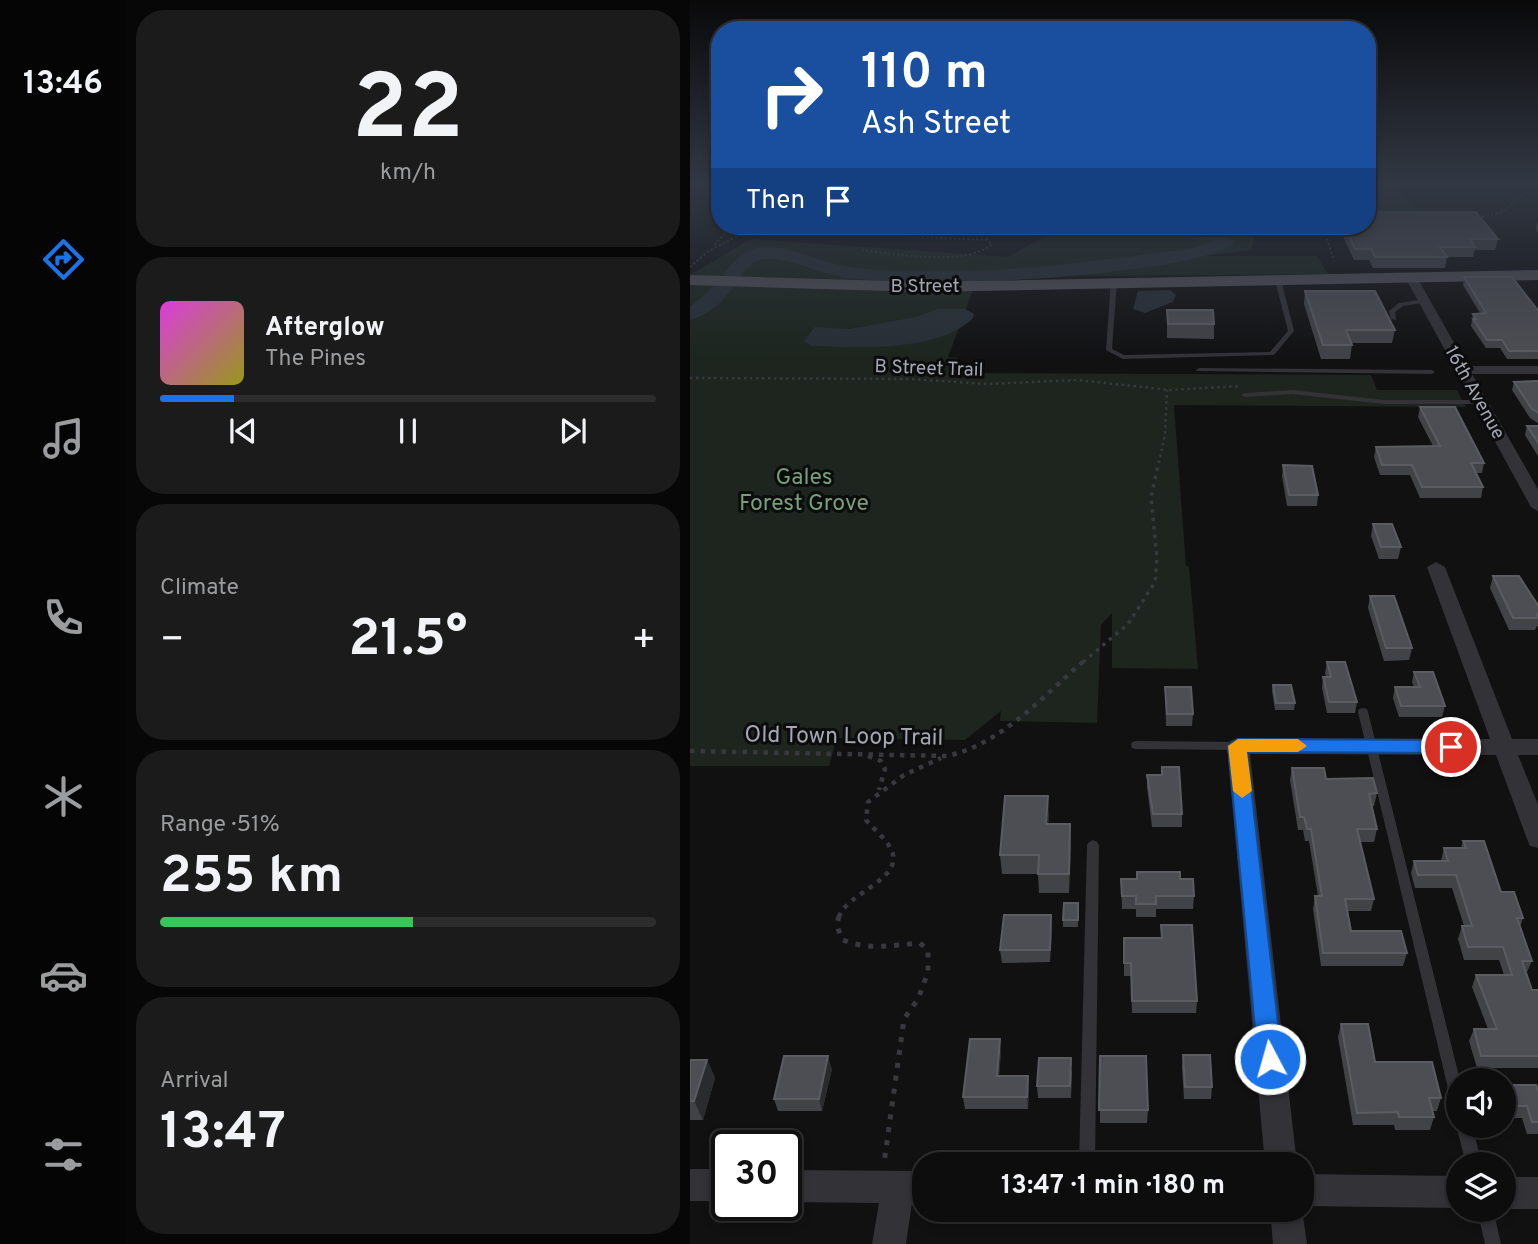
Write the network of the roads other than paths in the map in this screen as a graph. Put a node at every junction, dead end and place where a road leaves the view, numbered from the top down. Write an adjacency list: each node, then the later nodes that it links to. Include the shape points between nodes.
1 (1539, 275): 2 (main road, B Street)
2 (1412, 279): 4 (main road, B Street); 6 (street, 16th Avenue)
3 (690, 280): 5 (main road, B Street, via 924,286)
4 (1278, 280): 5 (main road, B Street); 8 (lane, via 1291,331)
5 (1114, 281): 8 (lane, via 1109,350 1116,356)
6 (1426, 301): 7 (lane, via 1401,304 1392,311); 11 (street, 16th Avenue)
7 (1394, 318)
8 (1272, 354): 10 (lane)
9 (1199, 370): 10 (lane)
10 (1289, 370): 13 (lane)
11 (1464, 370): 12 (street); 15 (street, 16th Avenue)
12 (1539, 370)
13 (1432, 372)
14 (1245, 396): 15 (lane, via 1292,392 1384,402)
15 (1481, 402): 16 (street, 16th Avenue)
16 (1539, 507)
17 (1436, 567): 22 (street)
18 (1363, 712): 21 (lane)
19 (1136, 745): 20 (lane)
20 (1238, 746): 21 (street); 28 (street)
21 (1371, 746): 22 (street); 26 (lane)
22 (1504, 747): 23 (street); 24 (street)
23 (1539, 747)
24 (1539, 839)
25 (1093, 845): 27 (lane)
26 (1450, 1068)
27 (1087, 1152)
28 (1280, 1152)
29 (690, 1185): 30 (street)
30 (711, 1185)
31 (802, 1186): 32 (street)
32 (911, 1187): 39 (street)
33 (1314, 1190): 34 (street)
34 (1446, 1192)
35 (1516, 1193): 36 (street)
36 (1539, 1193)
37 (1287, 1222): 40 (street)
38 (1488, 1222): 41 (lane)
39 (889, 1244)
40 (1290, 1244)
41 (1493, 1244)

